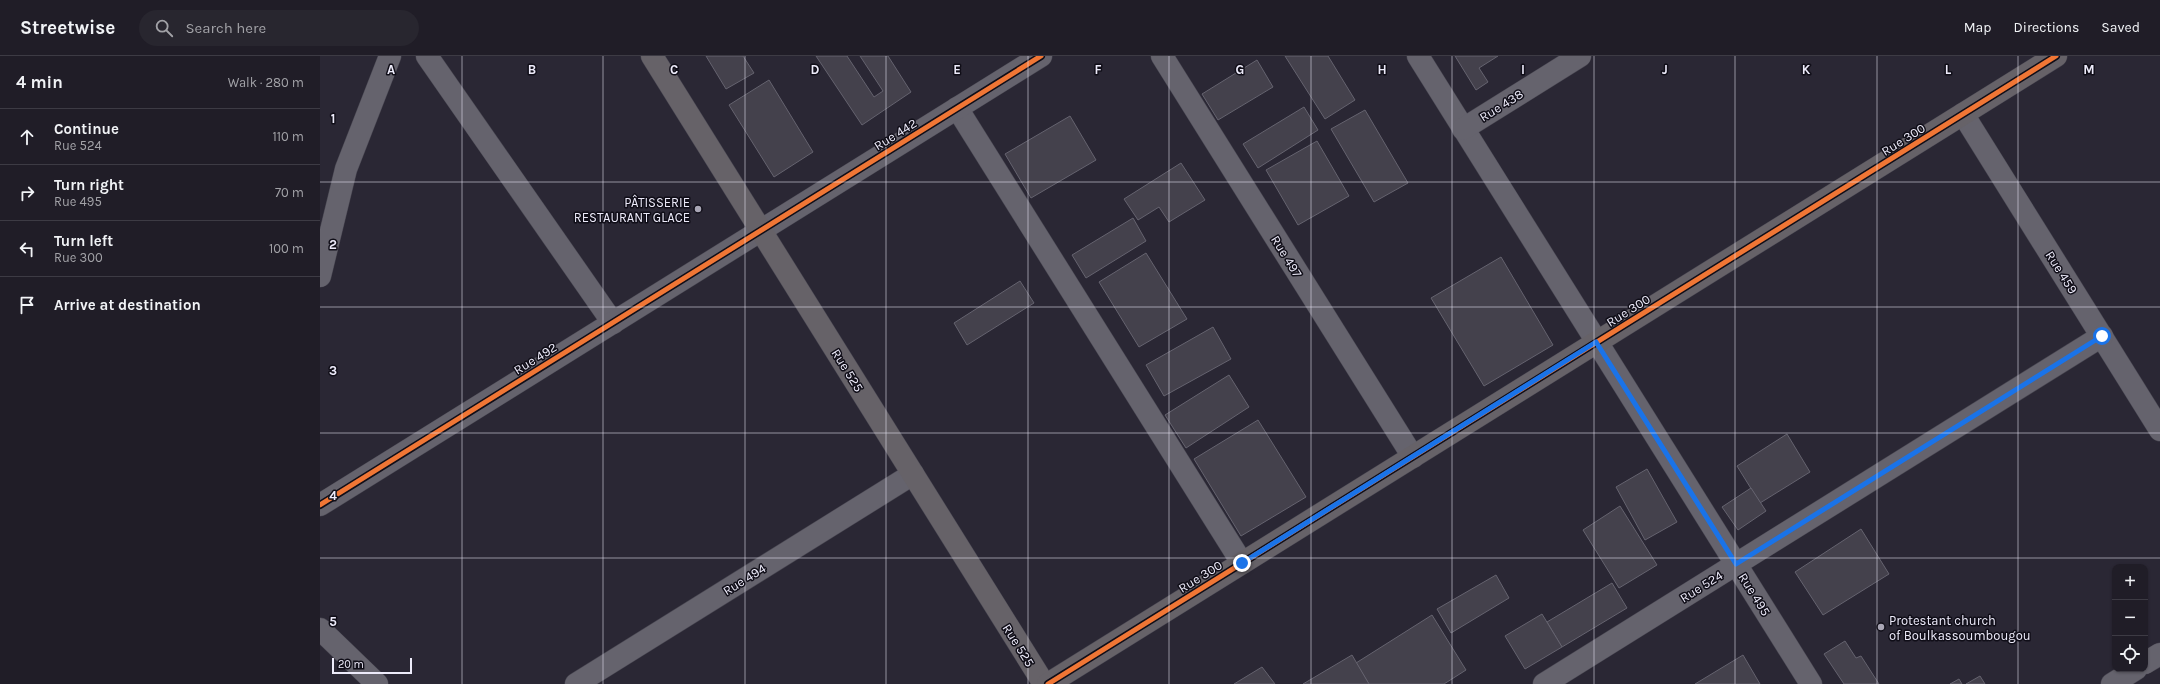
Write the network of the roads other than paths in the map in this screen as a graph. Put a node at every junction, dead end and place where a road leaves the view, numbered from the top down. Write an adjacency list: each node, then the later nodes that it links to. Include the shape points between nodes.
1 (390, 56): 13 (street, via 346,169)
2 (427, 56): 14 (street)
3 (652, 56): 12 (street, Rue 525)
4 (1041, 56): 9 (street, Rue 442)
5 (1162, 56): 18 (street, Rue 497)
6 (1418, 56): 11 (street, Rue 495)
7 (1580, 56): 11 (street, Rue 438)
8 (2056, 56): 10 (street, Rue 300)
9 (957, 108): 12 (street, Rue 442); 21 (street)
10 (1963, 114): 15 (street, Rue 459); 16 (street, Rue 300)
11 (1463, 129): 16 (street, Rue 495)
12 (761, 230): 14 (street, Rue 492); 19 (street, Rue 525)
13 (320, 276)
14 (613, 323): 20 (street, Rue 492)
15 (2102, 336): 17 (street, Rue 459); 22 (street, Rue 524)
16 (1596, 342): 18 (street, Rue 300); 22 (street, Rue 495)
17 (2160, 430)
18 (1412, 457): 21 (street, Rue 300)
19 (912, 474): 28 (street, Rue 494); 29 (street, Rue 525)
20 (320, 505)
21 (1242, 563): 30 (street, Rue 300)
22 (1736, 564): 31 (street, Rue 524); 32 (street, Rue 495)
23 (320, 629): 27 (street)
24 (2160, 654): 25 (street)
25 (2148, 662)
26 (2131, 672): 33 (street)
27 (377, 684)
28 (576, 684)
29 (1044, 684)
30 (1048, 684)
31 (1545, 684)
32 (1811, 684)
33 (2112, 684)

